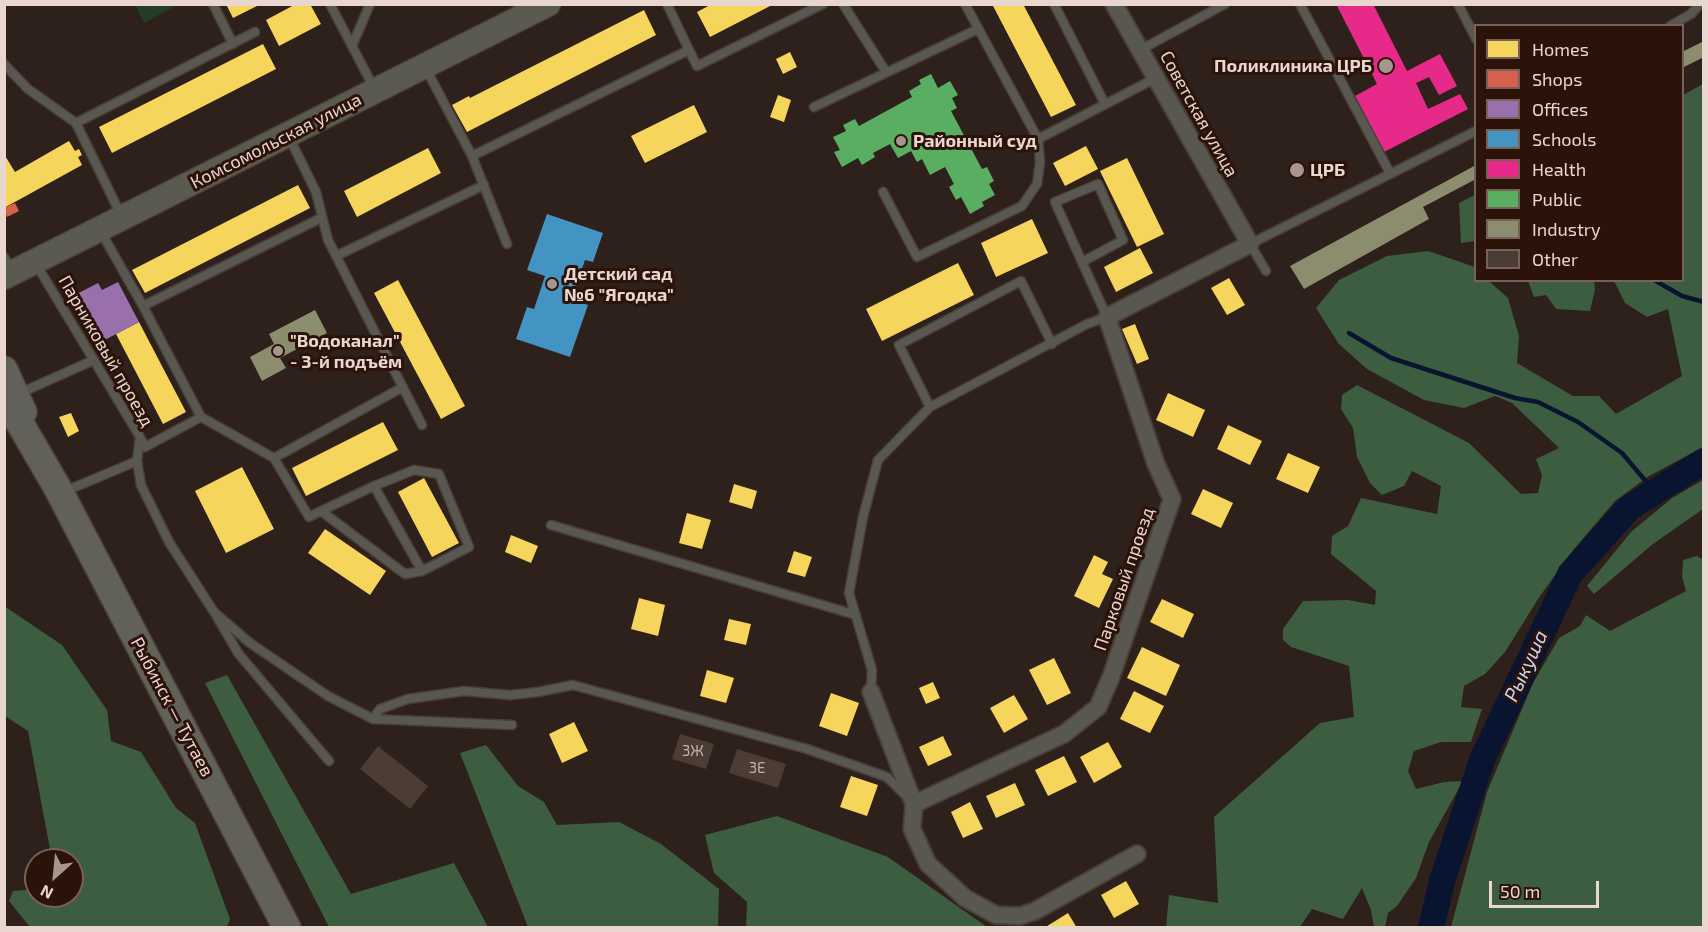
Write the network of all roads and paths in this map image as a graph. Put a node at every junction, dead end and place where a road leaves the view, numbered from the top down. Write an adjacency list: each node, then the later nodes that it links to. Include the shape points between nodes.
1 (213, 4): 19 (lane)
2 (330, 4): 20 (lane)
3 (370, 4): 20 (lane)
4 (548, 4): 24 (main road, Комсомольская улица)
5 (667, 4): 21 (lane)
6 (823, 4): 21 (lane, via 697,66)
7 (843, 4): 25 (lane)
8 (965, 4): 16 (lane)
9 (1054, 4): 28 (lane)
10 (1114, 4): 22 (street, Советская улица)
11 (1225, 4): 22 (lane)
12 (1300, 4): 35 (lane)
13 (1458, 4): 18 (lane)
14 (1700, 4): 15 (lane)
15 (1674, 24)
16 (978, 29): 25 (lane); 33 (lane)
17 (255, 32): 19 (lane)
18 (1474, 35)
19 (233, 44): 30 (lane)
20 (352, 46): 27 (lane)
21 (689, 50): 34 (lane)
22 (1140, 50): 26 (street, Советская улица)
23 (4, 64): 30 (lane, via 28,89)
24 (425, 66): 27 (main road, Комсомольская улица); 34 (lane)
25 (886, 72): 29 (lane)
26 (1156, 78): 28 (lane); 42 (street, Советская улица)
27 (375, 91): 32 (main road, Комсомольская улица)
28 (1105, 104): 33 (lane)
29 (814, 106)
30 (76, 123): 38 (lane)
31 (1474, 132): 35 (lane)
32 (287, 135): 38 (main road, Комсомольская улица); 39 (lane, via 316,192)
33 (1038, 139): 37 (lane, via 1040,163 1036,184 1022,206 917,257)
34 (472, 156): 36 (lane)
35 (1390, 173): 42 (lane)
36 (484, 185): 41 (lane); 43 (lane)
37 (883, 192)
38 (123, 217): 40 (main road, Комсомольская улица)
39 (321, 218): 43 (lane); 47 (lane)
40 (99, 229): 45 (main road, Комсомольская улица); 47 (lane)
41 (507, 244)
42 (1250, 244): 46 (lane); 48 (street)
43 (336, 256): 52 (lane)
44 (1082, 262): 44 (lane, via 1055,202 1098,184 1123,240); 48 (lane)
45 (14, 267): 50 (lane, Парниковый проезд)
46 (1266, 271)
47 (143, 306): 55 (lane)
48 (1107, 317): 49 (lane); 71 (street, Парковый проезд, via 1156,464 1172,499 1111,678 1098,707 1064,734)
49 (1052, 344): 54 (lane); 54 (lane, via 1021,281 900,345)
50 (94, 360): 53 (lane); 57 (lane, Парниковый проезд)
51 (4, 370): 53 (main road, Рыбинск — Тутаев)
52 (403, 387): 56 (lane); 58 (lane)
53 (10, 396): 61 (main road, Рыбинск — Тутаев)
54 (930, 407): 66 (lane, via 878,460 849,593)
55 (201, 417): 57 (lane, via 145,447); 58 (lane)
56 (422, 425)
57 (140, 437): 59 (lane, Парниковый проезд)
58 (274, 458): 62 (lane, via 309,517)
59 (137, 461): 61 (lane); 65 (lane, Парниковый проезд, via 141,485 169,542)
60 (374, 486): 62 (lane); 64 (lane); 64 (lane, via 414,470 439,474 469,547)
61 (58, 490): 73 (main road, Рыбинск — Тутаев)
62 (321, 511): 64 (lane, via 405,574)
63 (551, 525): 66 (lane)
64 (422, 571)
65 (214, 612): 68 (lane, Парниковый проезд, via 250,643 328,696); 70 (lane, via 238,653)
66 (856, 615): 67 (lane, via 872,670)
67 (871, 692): 71 (street)
68 (373, 719): 69 (lane, Парниковый проезд); 71 (lane, via 380,709 408,699 464,691 538,692 573,685 857,766 887,777)
69 (512, 725)
70 (329, 761)
71 (914, 804): 72 (street, via 912,830 928,864 965,898 996,915 1020,916 1035,911)
72 (1137, 854)
73 (287, 927)

